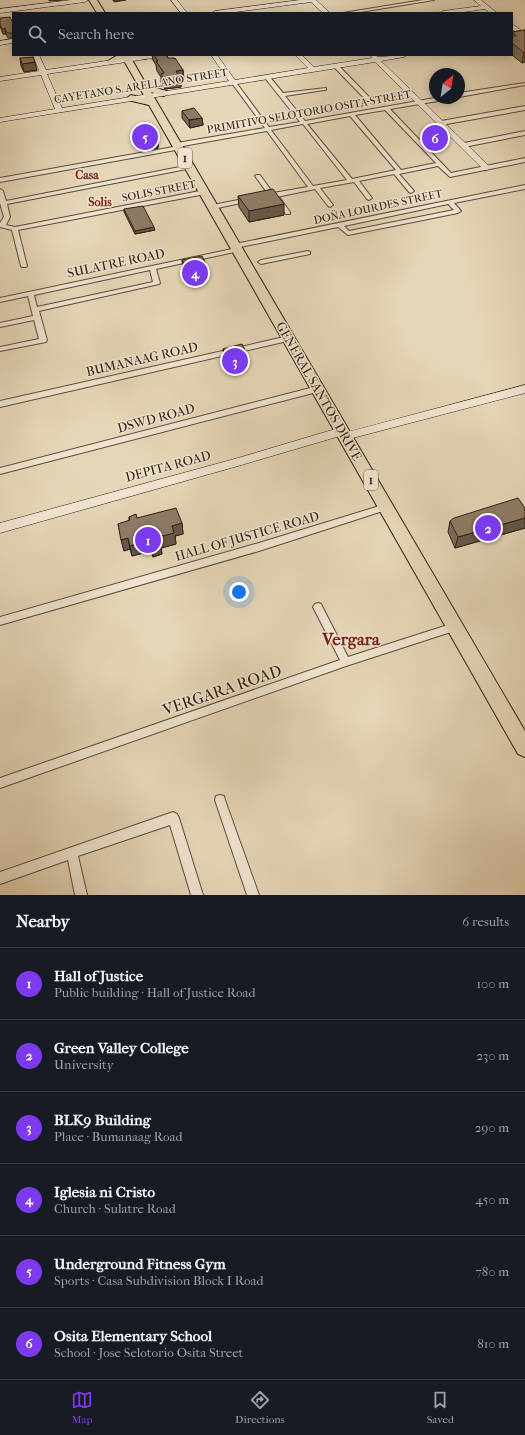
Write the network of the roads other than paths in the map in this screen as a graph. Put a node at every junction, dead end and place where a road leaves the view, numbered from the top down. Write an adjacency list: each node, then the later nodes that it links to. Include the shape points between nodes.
1 (86, 0): 11 (street)
2 (93, 0): 13 (highway)
3 (174, 0): 14 (street)
4 (246, 0): 10 (street)
5 (312, 0): 8 (street); 17 (street)
6 (432, 0): 18 (street)
7 (477, 0): 9 (street)
8 (283, 2): 10 (street)
9 (486, 6): 19 (street); 20 (street)
10 (253, 8): 15 (street); 16 (street)
11 (16, 9): 12 (street)
12 (0, 11)
13 (100, 12)
14 (183, 12)
15 (223, 12)
16 (257, 12)
17 (326, 12)
18 (352, 12)
19 (449, 12)
20 (493, 12)
21 (513, 27): 22 (street)
22 (523, 36)
23 (12, 41): 24 (street)
24 (0, 43)
25 (36, 56): 36 (street)
26 (152, 56): 30 (street)
27 (215, 56): 39 (street)
28 (299, 56): 35 (street)
29 (390, 56): 31 (street, CAYETANO S. ARELLANO STREET)
30 (145, 57): 32 (highway)
31 (375, 57): 34 (street, CAYETANO S. ARELLANO STREET); 49 (street)
32 (127, 59): 33 (highway); 44 (highway, GENERAL SANTOS DRIVE / 1)
33 (110, 62): 36 (street)
34 (336, 66): 35 (street, CAYETANO S. ARELLANO STREET); 47 (street)
35 (312, 69): 37 (street, CAYETANO S. ARELLANO STREET)
36 (43, 72): 38 (street); 52 (street)
37 (267, 77): 39 (street, CAYETANO S. ARELLANO STREET); 45 (street)
38 (0, 79)
39 (233, 82): 42 (street, CAYETANO S. ARELLANO STREET); 57 (street)
40 (525, 84): 43 (street)
41 (324, 89): 45 (street)
42 (164, 93): 44 (highway); 44 (highway)
43 (465, 94)
44 (148, 95): 46 (highway); 46 (highway); 60 (highway, GENERAL SANTOS DRIVE / 1)
45 (282, 95): 55 (street)
46 (131, 98): 52 (street, CAYETANO S. ARELLANO STREET)
47 (369, 100)
48 (429, 100): 49 (street, PRIMITIVO SELOTORIO OSITA STREET)
49 (420, 102): 50 (street, PRIMITIVO SELOTORIO OSITA STREET); 56 (street)
50 (386, 108): 53 (street, PRIMITIVO SELOTORIO OSITA STREET); 62 (street)
51 (525, 108): 56 (street)
52 (59, 110): 54 (street, CAYETANO S. ARELLANO STREET)
53 (351, 114): 55 (street, PRIMITIVO SELOTORIO OSITA STREET); 65 (street)
54 (0, 120)
55 (304, 123): 57 (street, PRIMITIVO SELOTORIO OSITA STREET); 68 (street)
56 (441, 123): 59 (street)
57 (268, 129): 60 (street, PRIMITIVO SELOTORIO OSITA STREET); 70 (street)
58 (525, 133): 59 (street)
59 (464, 145): 64 (street)
60 (178, 147): 63 (highway, GENERAL SANTOS DRIVE / 1); 67 (street, PRIMITIVO SELOTORIO OSITA STREET)
61 (525, 160): 64 (street)
62 (440, 164): 64 (street, via 450,175); 65 (street)
63 (190, 167): 73 (highway, GENERAL SANTOS DRIVE / 1); 79 (street)
64 (487, 168)
65 (398, 172): 68 (street); 72 (street)
66 (258, 176): 74 (street)
67 (0, 180)
68 (354, 180): 70 (street); 77 (street)
69 (525, 187): 78 (street, DOÑA LOURDES STREET)
70 (314, 188): 74 (street); 80 (street)
71 (0, 191): 79 (street)
72 (411, 191)
73 (205, 192): 81 (highway, GENERAL SANTOS DRIVE / 1); 85 (street, SOLIS STREET)
74 (274, 195): 75 (street); 82 (street)
75 (264, 197)
76 (257, 198): 81 (street)
77 (369, 198)
78 (450, 202): 84 (street, DOÑA LOURDES STREET); 84 (street, via 458,211 348,233)
79 (3, 203): 83 (street, via 7,218)
80 (330, 205)
81 (213, 207): 86 (highway, GENERAL SANTOS DRIVE / 1)
82 (288, 213)
83 (1, 225): 85 (street, SOLIS STREET)
84 (340, 225): 86 (street, DOÑA LOURDES STREET)
85 (14, 229): 89 (street)
86 (236, 248): 90 (street, SULATRE ROAD); 95 (highway, GENERAL SANTOS DRIVE / 1)
87 (308, 253): 88 (street)
88 (261, 262)
89 (24, 266)
90 (152, 268): 91 (street, SULATRE ROAD); 93 (street, via 157,283)
91 (30, 293): 92 (street, SULATRE ROAD); 93 (street)
92 (0, 300)
93 (36, 313): 94 (street); 96 (street, via 44,340)
94 (0, 325)
95 (289, 338): 97 (highway, GENERAL SANTOS DRIVE / 1); 99 (street, BUMANAAG ROAD)
96 (0, 349)
97 (318, 389): 100 (highway, GENERAL SANTOS DRIVE / 1); 101 (street, DSWD ROAD)
98 (525, 389): 100 (street, DEPITA ROAD)
99 (0, 404)
100 (343, 433): 102 (highway, GENERAL SANTOS DRIVE / 1); 103 (street, DEPITA ROAD)
101 (0, 471)
102 (386, 507): 105 (street, HALL OF JUSTICE ROAD); 106 (highway, GENERAL SANTOS DRIVE / 1)
103 (0, 528)
104 (318, 608): 107 (street)
105 (0, 621)
106 (454, 627): 107 (street, VERGARA ROAD); 108 (highway, GENERAL SANTOS DRIVE / 1)
107 (346, 662): 109 (street, VERGARA ROAD)
108 (525, 748)
109 (0, 783)
110 (220, 800): 115 (street)
111 (72, 853): 112 (street); 113 (street); 114 (street, via 173,818)
112 (0, 878)
113 (81, 895)
114 (197, 895)
115 (253, 895)

